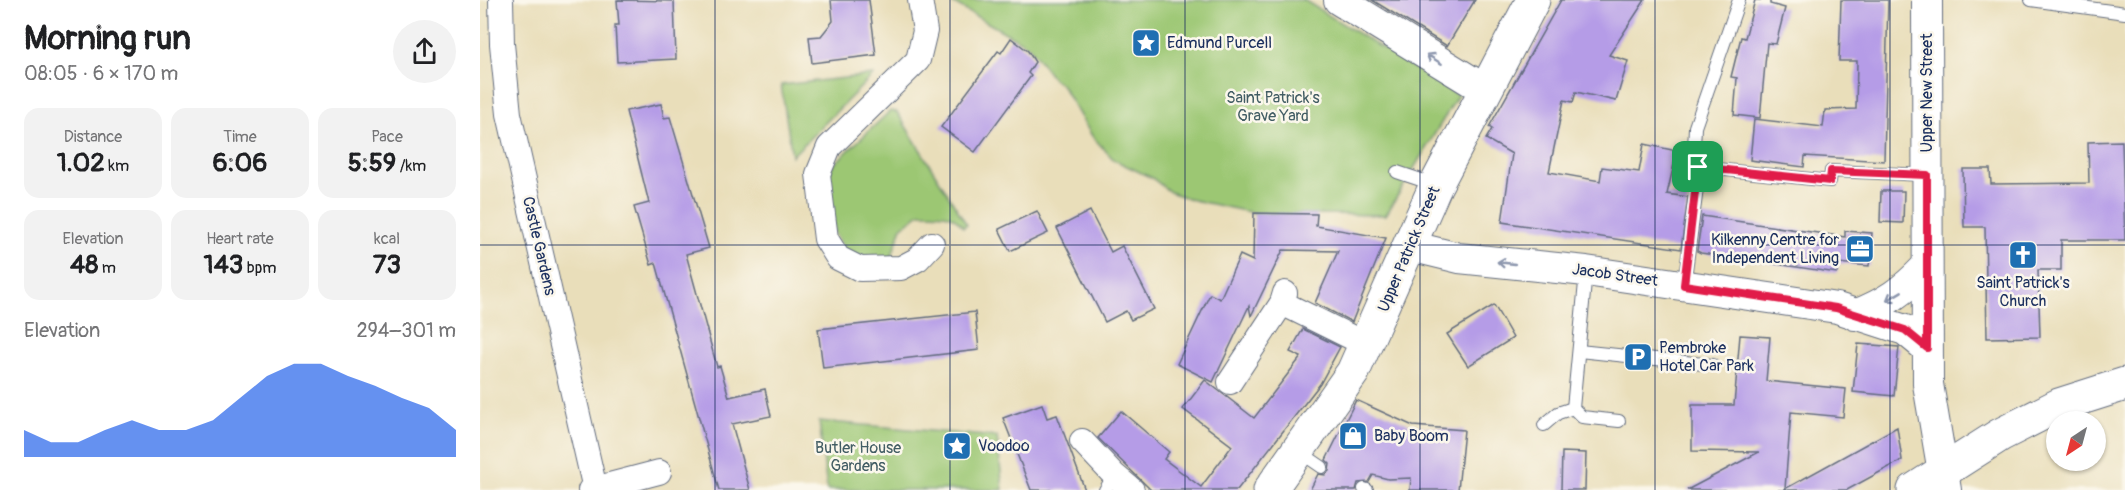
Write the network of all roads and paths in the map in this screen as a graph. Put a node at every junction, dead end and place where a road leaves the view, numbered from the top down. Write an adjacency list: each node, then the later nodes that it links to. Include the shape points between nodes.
1 (501, 0): 33 (street, Castle Gardens, via 509,114)
2 (920, 0): 14 (street, via 925,31 918,60 829,147 818,174 826,239 838,258 860,269 901,268 918,259)
3 (1339, 0): 9 (street, one-way to 3)
4 (1532, 0): 9 (main road, Upper Patrick Street)
5 (1739, 0): 10 (lane, via 1695,127)
6 (1927, 0): 12 (street, Upper New Street)
7 (2031, 0): 8 (lane)
8 (2125, 13)
9 (1484, 89): 13 (main road, Upper Patrick Street)
10 (1698, 167): 12 (lane, via 1830,181 1831,171); 18 (lane)
11 (1397, 172): 13 (lane)
12 (1927, 175): 16 (street, Upper New Street)
13 (1436, 185): 15 (main road, Upper Patrick Street)
14 (932, 244)
15 (1410, 246): 17 (street, Jacob Street, one-way to 15, via 1459,258); 20 (main road, Upper Patrick Street)
16 (1926, 267): 19 (street, one-way to 19, via 1903,291); 21 (street, Upper New Street)
17 (1586, 271): 18 (street, Jacob Street); 22 (lane)
18 (1684, 285): 19 (street, Jacob Street, via 1836,308)
19 (1855, 315): 21 (street, Jacob Street, via 1905,330)
20 (1367, 345): 24 (street, via 1284,298); 34 (main road, Upper Patrick Street, via 1310,459)
21 (1927, 348): 31 (street, Upper New Street, via 1931,407)
22 (1578, 351): 23 (lane); 26 (lane)
23 (1713, 364)
24 (1230, 382)
25 (2125, 384): 31 (main road, via 2059,405 2000,435)
26 (1573, 408): 27 (lane, via 1582,417); 28 (lane, via 1558,413)
27 (1619, 421)
28 (1545, 425)
29 (1082, 441): 32 (street)
30 (659, 472): 33 (street, Castle Gardens)
31 (1946, 481): 35 (main road)
32 (1117, 485)
33 (593, 489)
34 (1270, 490)
35 (1914, 490)

